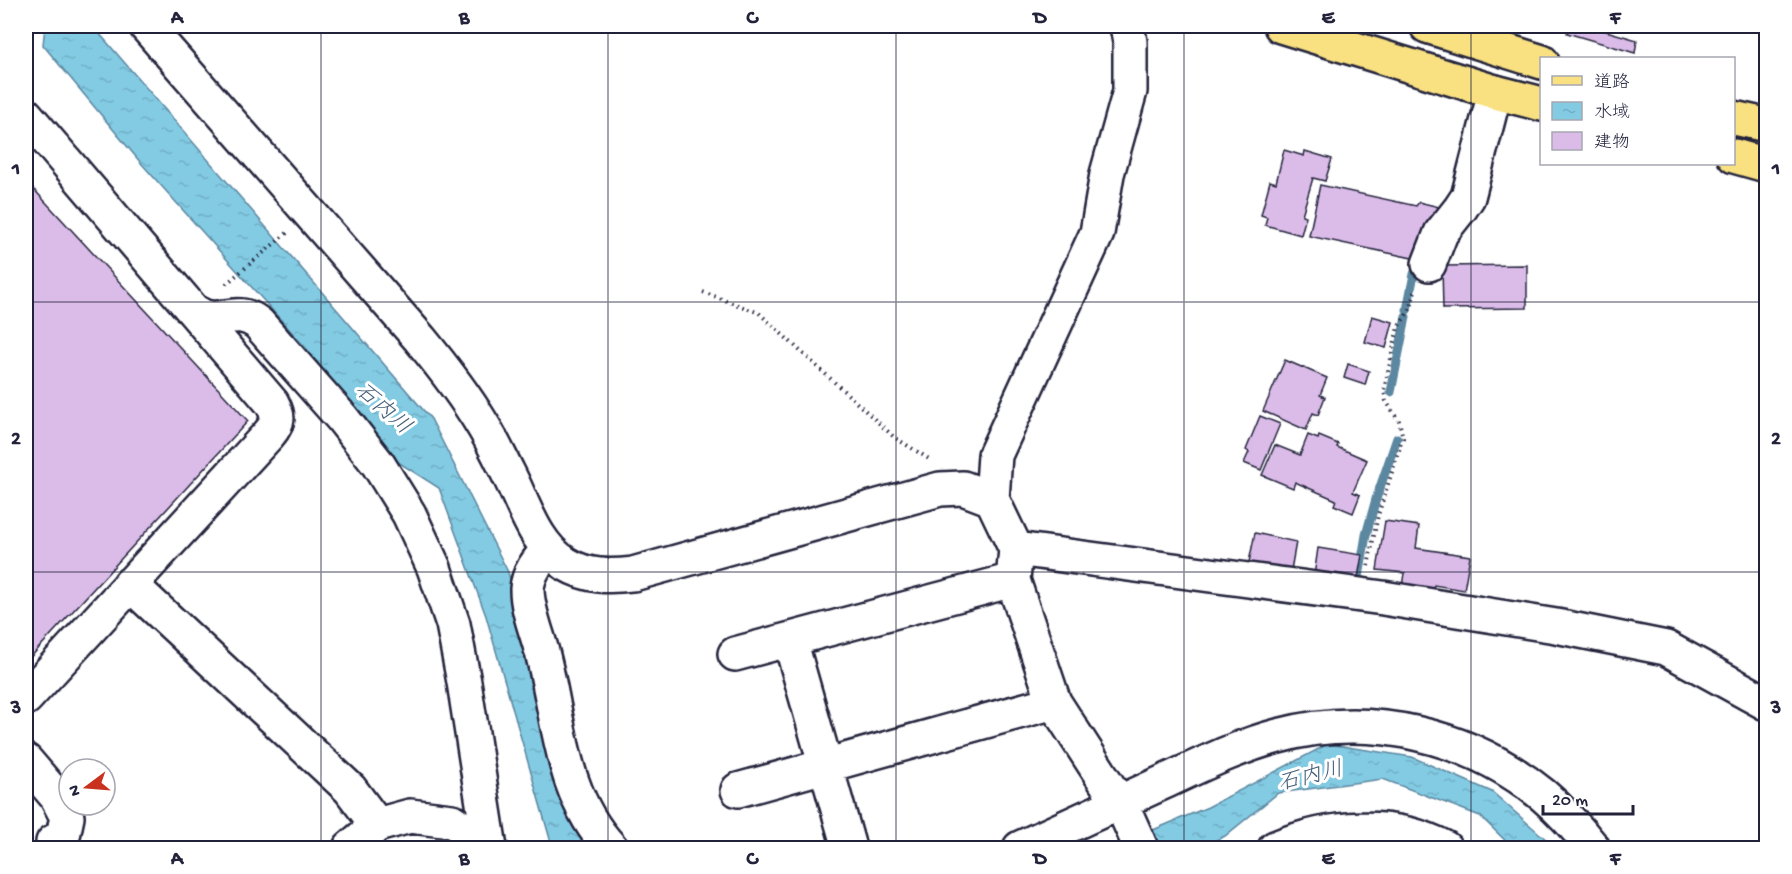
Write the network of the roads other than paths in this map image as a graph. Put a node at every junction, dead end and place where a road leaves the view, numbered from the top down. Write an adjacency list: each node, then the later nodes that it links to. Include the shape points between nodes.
1 (146, 26): 16 (street, via 453,380 482,424)
2 (1127, 26): 15 (street, via 1130,91 1107,174 1097,233 995,455)
3 (1281, 26): 6 (main road)
4 (1427, 26): 5 (main road)
5 (1540, 61)
6 (1495, 92): 7 (main road); 13 (street, via 1468,197 1441,233)
7 (1540, 103)
8 (26, 115): 14 (street)
9 (1735, 117): 10 (main road)
10 (1767, 125)
11 (1735, 156): 12 (main road)
12 (1767, 165)
13 (1429, 264)
14 (194, 311): 18 (street, via 272,403 278,415 276,425); 31 (street, via 203,318 215,320 237,314 258,323 356,436 409,514 434,568 453,624)
15 (992, 500): 16 (street, via 963,488 940,489 633,574 610,577 587,574); 17 (street)
16 (548, 549): 32 (street, via 530,574 529,603 571,784 585,813)
17 (1014, 565): 19 (street); 22 (street); 23 (street, via 1363,596 1556,626 1666,648)
18 (130, 584): 21 (street); 28 (street, via 350,789)
19 (790, 640): 20 (street); 25 (street)
20 (735, 654)
21 (26, 698)
22 (1054, 702): 25 (street); 27 (street)
23 (1767, 703)
24 (26, 761): 29 (street, via 56,796 67,817 63,836)
25 (825, 766): 26 (street); 33 (street)
26 (738, 790)
27 (1122, 807): 34 (street); 35 (street); 38 (street, via 1219,757 1278,736 1318,728 1399,729 1438,738 1511,772 1544,796)
28 (376, 825): 30 (street); 31 (street, via 410,816 452,821)
29 (53, 842)
30 (350, 849)
31 (489, 849)
32 (611, 849)
33 (849, 849)
34 (1020, 849)
35 (1141, 849)
36 (1275, 849): 37 (street, via 1317,834 1379,829 1410,835)
37 (1445, 849)
38 (1593, 849)

